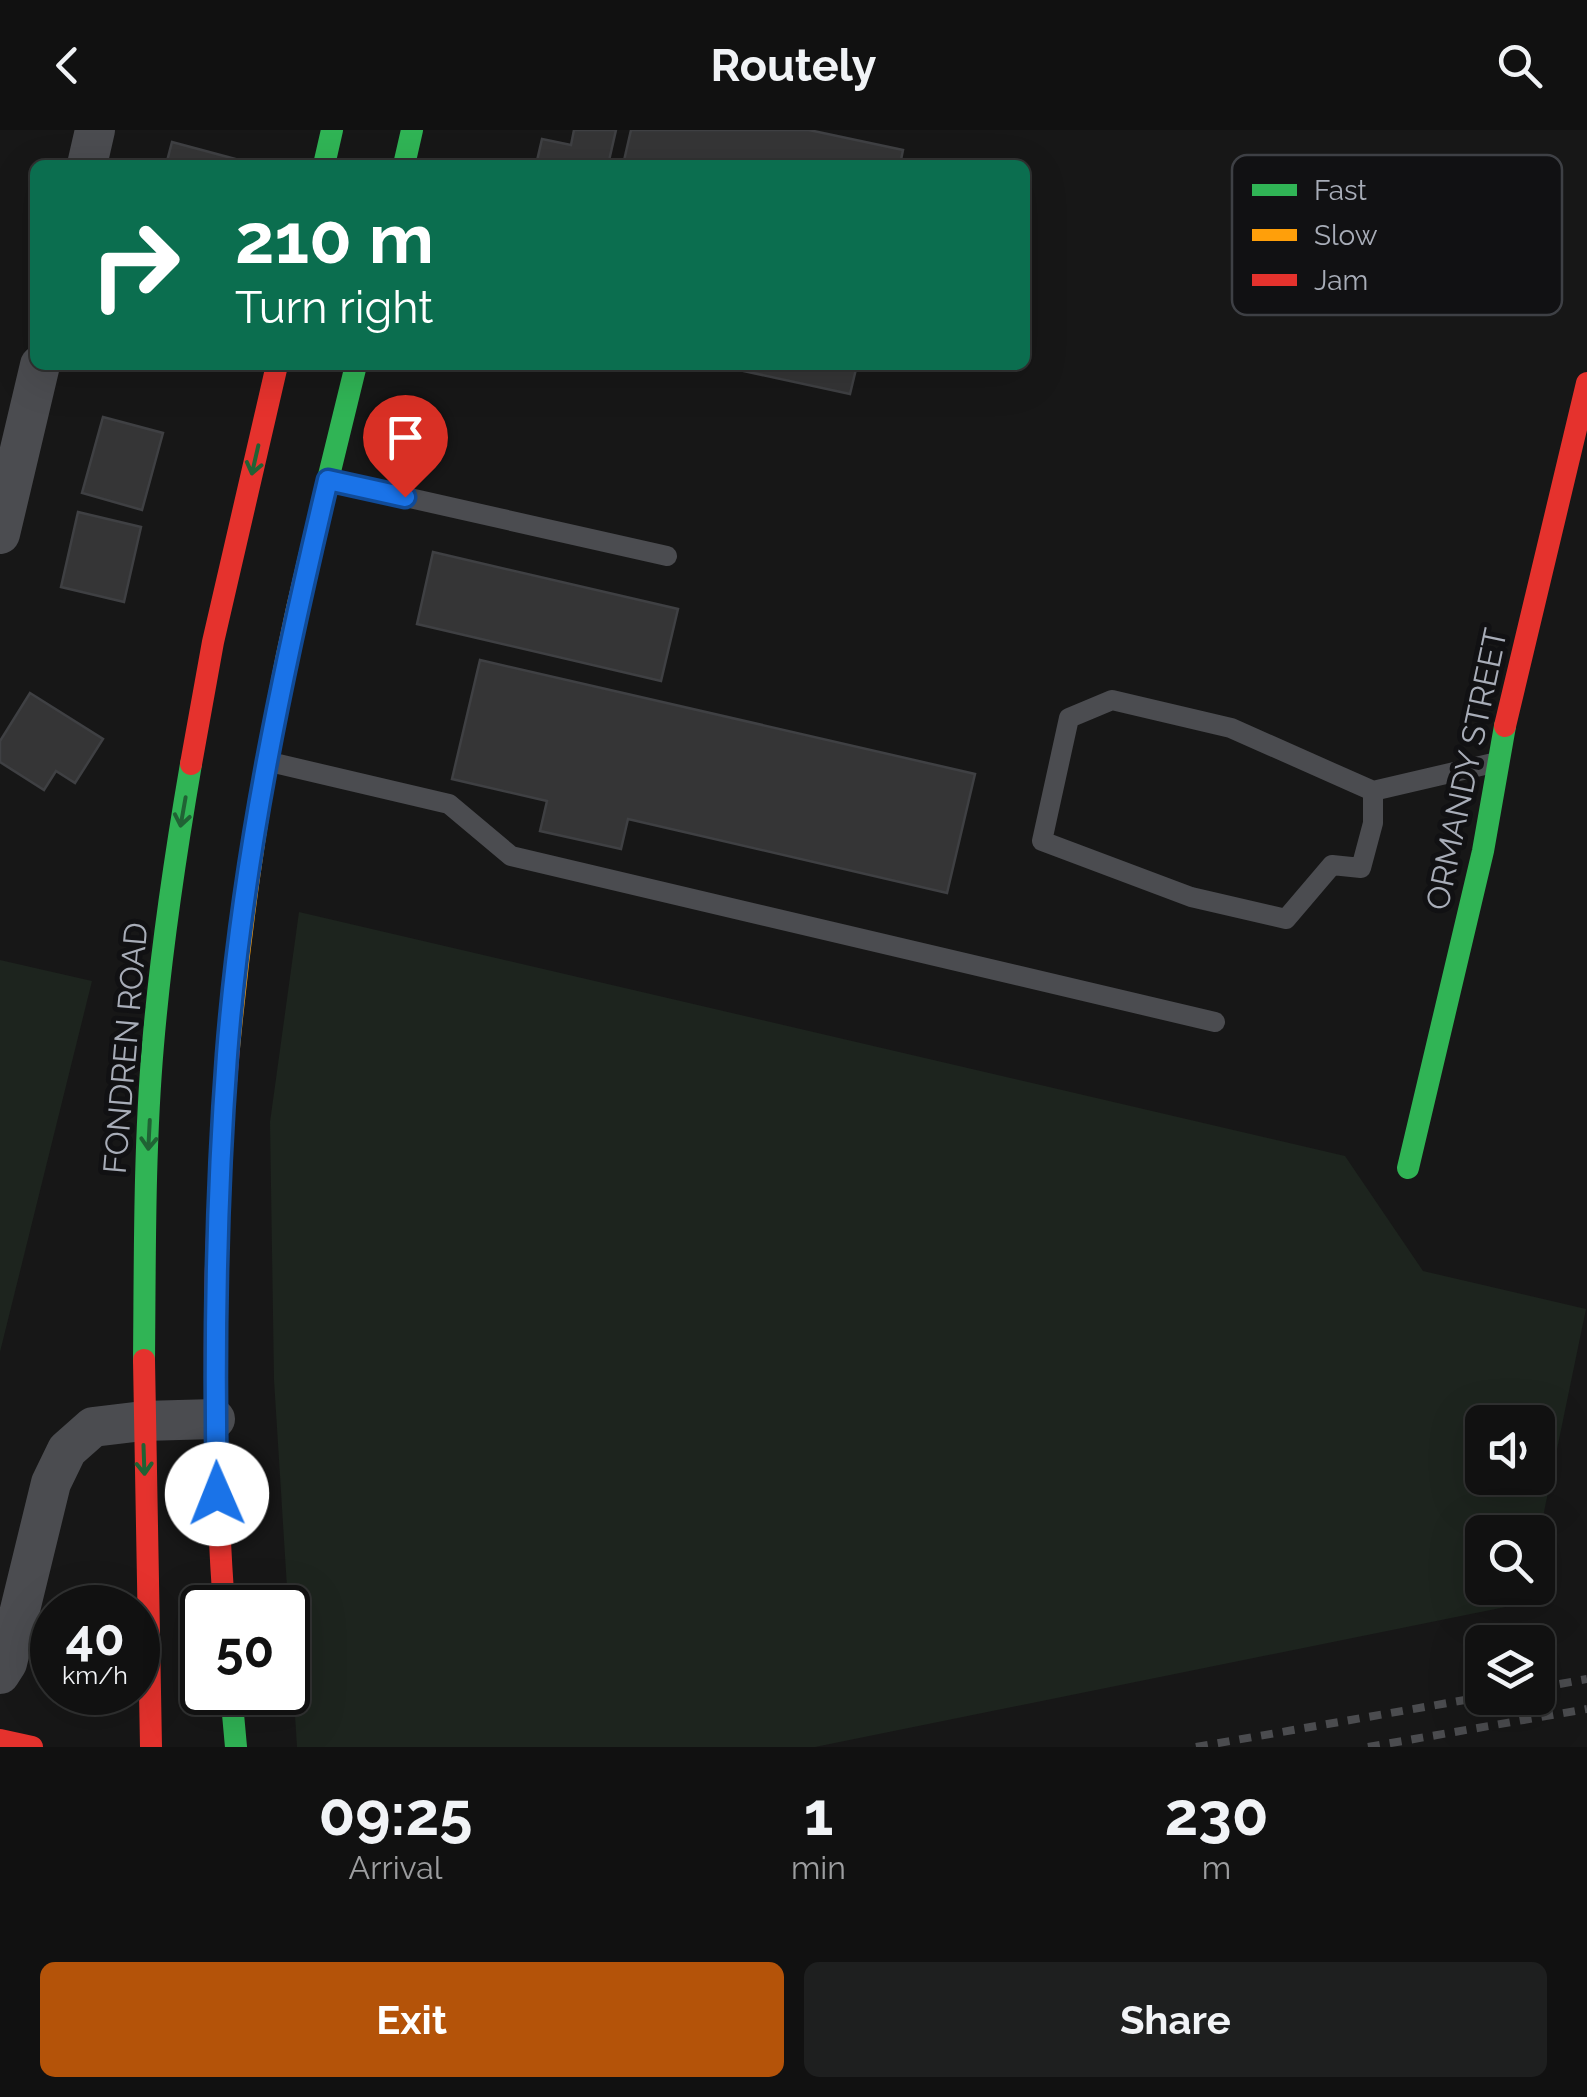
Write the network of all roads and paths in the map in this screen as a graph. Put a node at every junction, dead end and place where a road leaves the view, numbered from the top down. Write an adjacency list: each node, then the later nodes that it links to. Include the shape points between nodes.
1 (95, 130): 4 (street)
2 (332, 130): 5 (main road)
3 (412, 130): 6 (main road)
4 (87, 160)
5 (325, 160)
6 (405, 160)
7 (39, 370): 12 (street)
8 (277, 370): 20 (main road, FONDREN ROAD, one-way to 20, via 213,642 203,748 178,840 153,1046)
9 (355, 370): 11 (main road)
10 (1587, 383): 15 (main road, ORMANDY STREET)
11 (328, 480): 13 (lane); 14 (main road)
12 (0, 534)
13 (667, 556)
14 (259, 759): 17 (lane, via 449,804 511,856); 19 (main road, via 227,1050 216,1225)
15 (1497, 762): 16 (lane); 18 (main road, ORMANDY STREET, via 1483,851)
16 (1373, 791): 16 (lane, via 1361,868 1332,865 1286,919 1192,898 1042,841 1069,718 1112,700 1231,728)
17 (1215, 1022)
18 (1408, 1168)
19 (216, 1419): 20 (street); 21 (main road)
20 (143, 1421): 22 (street, via 94,1427 66,1450 51,1483 8,1664); 26 (main road, FONDREN ROAD, one-way to 26)
21 (222, 1585)
22 (0, 1674)
23 (234, 1715): 27 (main road)
24 (0, 1740): 25 (main road)
25 (32, 1747)
26 (152, 1747)
27 (236, 1747)

